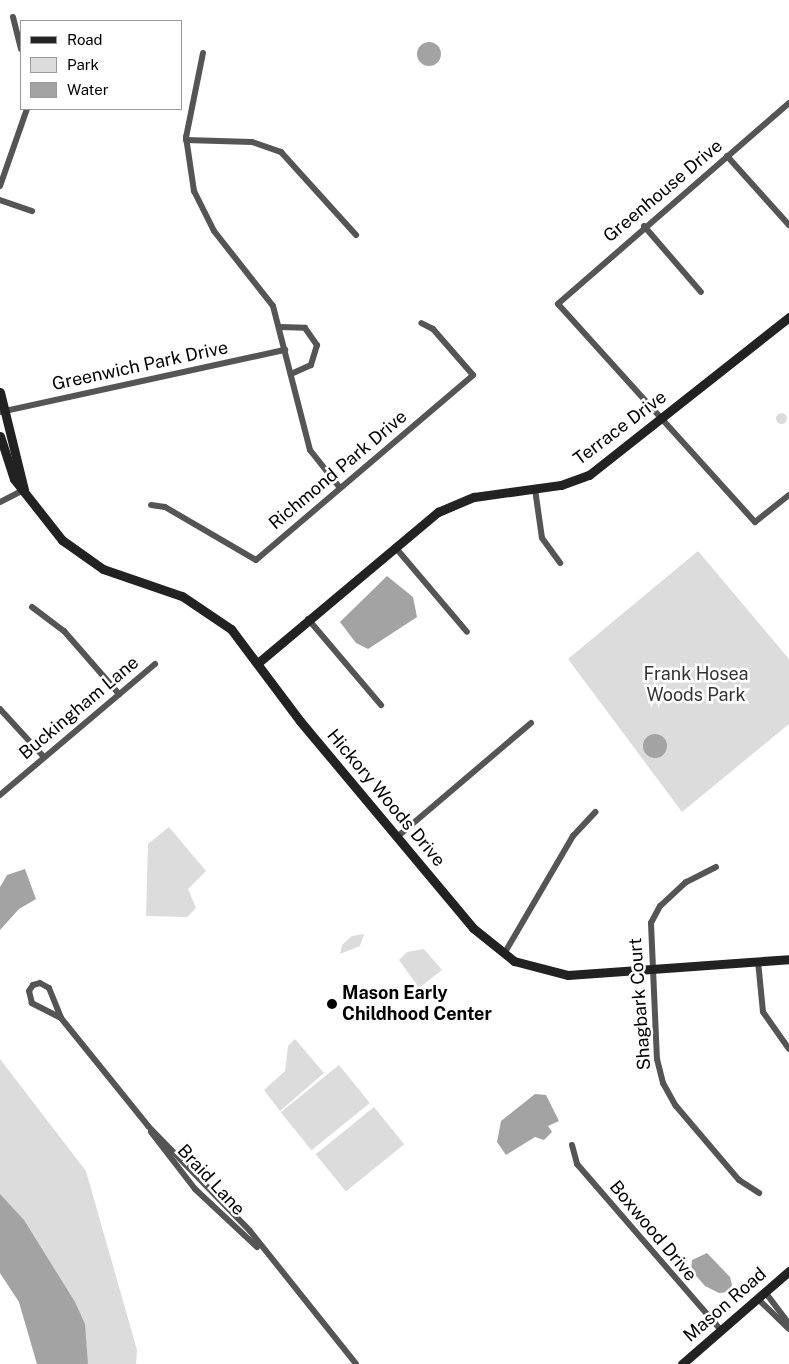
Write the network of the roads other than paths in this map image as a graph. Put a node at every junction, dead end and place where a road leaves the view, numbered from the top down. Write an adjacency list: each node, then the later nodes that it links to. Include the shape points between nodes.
1 (13, 17): 2 (street)
2 (20, 45)
3 (203, 53): 6 (street)
4 (789, 103): 7 (street, Greenhouse Drive)
5 (27, 110): 8 (street)
6 (186, 140): 13 (street, via 252,142 281,152); 17 (street, via 190,177 204,214 268,298)
7 (727, 156): 11 (street); 12 (street, Greenhouse Drive)
8 (0, 186)
9 (0, 200): 10 (street)
10 (32, 211)
11 (789, 225)
12 (644, 226): 14 (street); 22 (street, Greenhouse Drive, via 558,304)
13 (356, 235)
14 (701, 292)
15 (789, 316): 22 (street, Terrace Drive)
16 (421, 323): 24 (street, Richmond Park Drive, via 433,329 473,375)
17 (280, 326): 18 (street); 19 (street, via 305,328 316,345 310,365)
18 (285, 350): 19 (street); 21 (street, Greenwich Park Drive)
19 (291, 374): 24 (street, via 310,450)
20 (0, 392): 21 (street, Hickory Woods Drive)
21 (2, 411): 26 (street, Hickory Woods Drive)
22 (662, 418): 25 (street, Terrace Drive, via 589,475); 27 (street, via 755,522)
23 (0, 436): 26 (street, Hickory Woods Drive, via 14,479)
24 (340, 488): 29 (street, Richmond Park Drive, via 256,560 165,507)
25 (535, 489): 30 (street, Terrace Drive, via 450,505); 31 (street, via 542,538)
26 (24, 490): 28 (street); 35 (street, Hickory Woods Drive, via 49,527 78,553 130,582 203,606 232,629)
27 (789, 495)
28 (0, 502)
29 (151, 505)
30 (395, 547): 33 (street, Terrace Drive); 34 (street)
31 (560, 563)
32 (32, 607): 37 (street, via 64,631)
33 (308, 619): 35 (street, Terrace Drive); 38 (street)
34 (467, 632)
35 (259, 662): 44 (street, Hickory Woods Drive, via 300,721)
36 (155, 664): 37 (street, Buckingham Lane)
37 (119, 694): 41 (street, Buckingham Lane)
38 (381, 705)
39 (0, 709): 41 (street)
40 (531, 723): 44 (street)
41 (44, 757): 42 (street, Buckingham Lane)
42 (0, 795)
43 (595, 812): 46 (street, via 573,836)
44 (397, 837): 46 (street, Hickory Woods Drive, via 474,928)
45 (716, 867): 49 (street, Shagbark Court, via 690,879 657,910 649,933)
46 (504, 954): 49 (street, Hickory Woods Drive, via 531,969 568,975)
47 (789, 959): 48 (street, Hickory Woods Drive)
48 (758, 961): 49 (street, Hickory Woods Drive); 51 (street, via 764,1012)
49 (651, 968): 53 (street, Shagbark Court, via 657,1059 665,1088 739,1180)
50 (61, 1018): 50 (street, Braid Lane, via 49,988 40,983 34,985 29,991 32,1003); 60 (street, Braid Lane, via 195,1189 259,1248)
51 (789, 1049)
52 (572, 1145): 59 (street, Boxwood Drive, via 577,1164)
53 (759, 1193)
54 (789, 1271): 55 (street, Mason Road)
55 (766, 1292): 56 (street, Mason Road); 57 (street)
56 (758, 1299): 58 (street); 59 (street, Mason Road)
57 (789, 1324)
58 (789, 1329)
59 (721, 1330): 61 (street, Mason Road)
60 (356, 1364)
61 (682, 1364)

